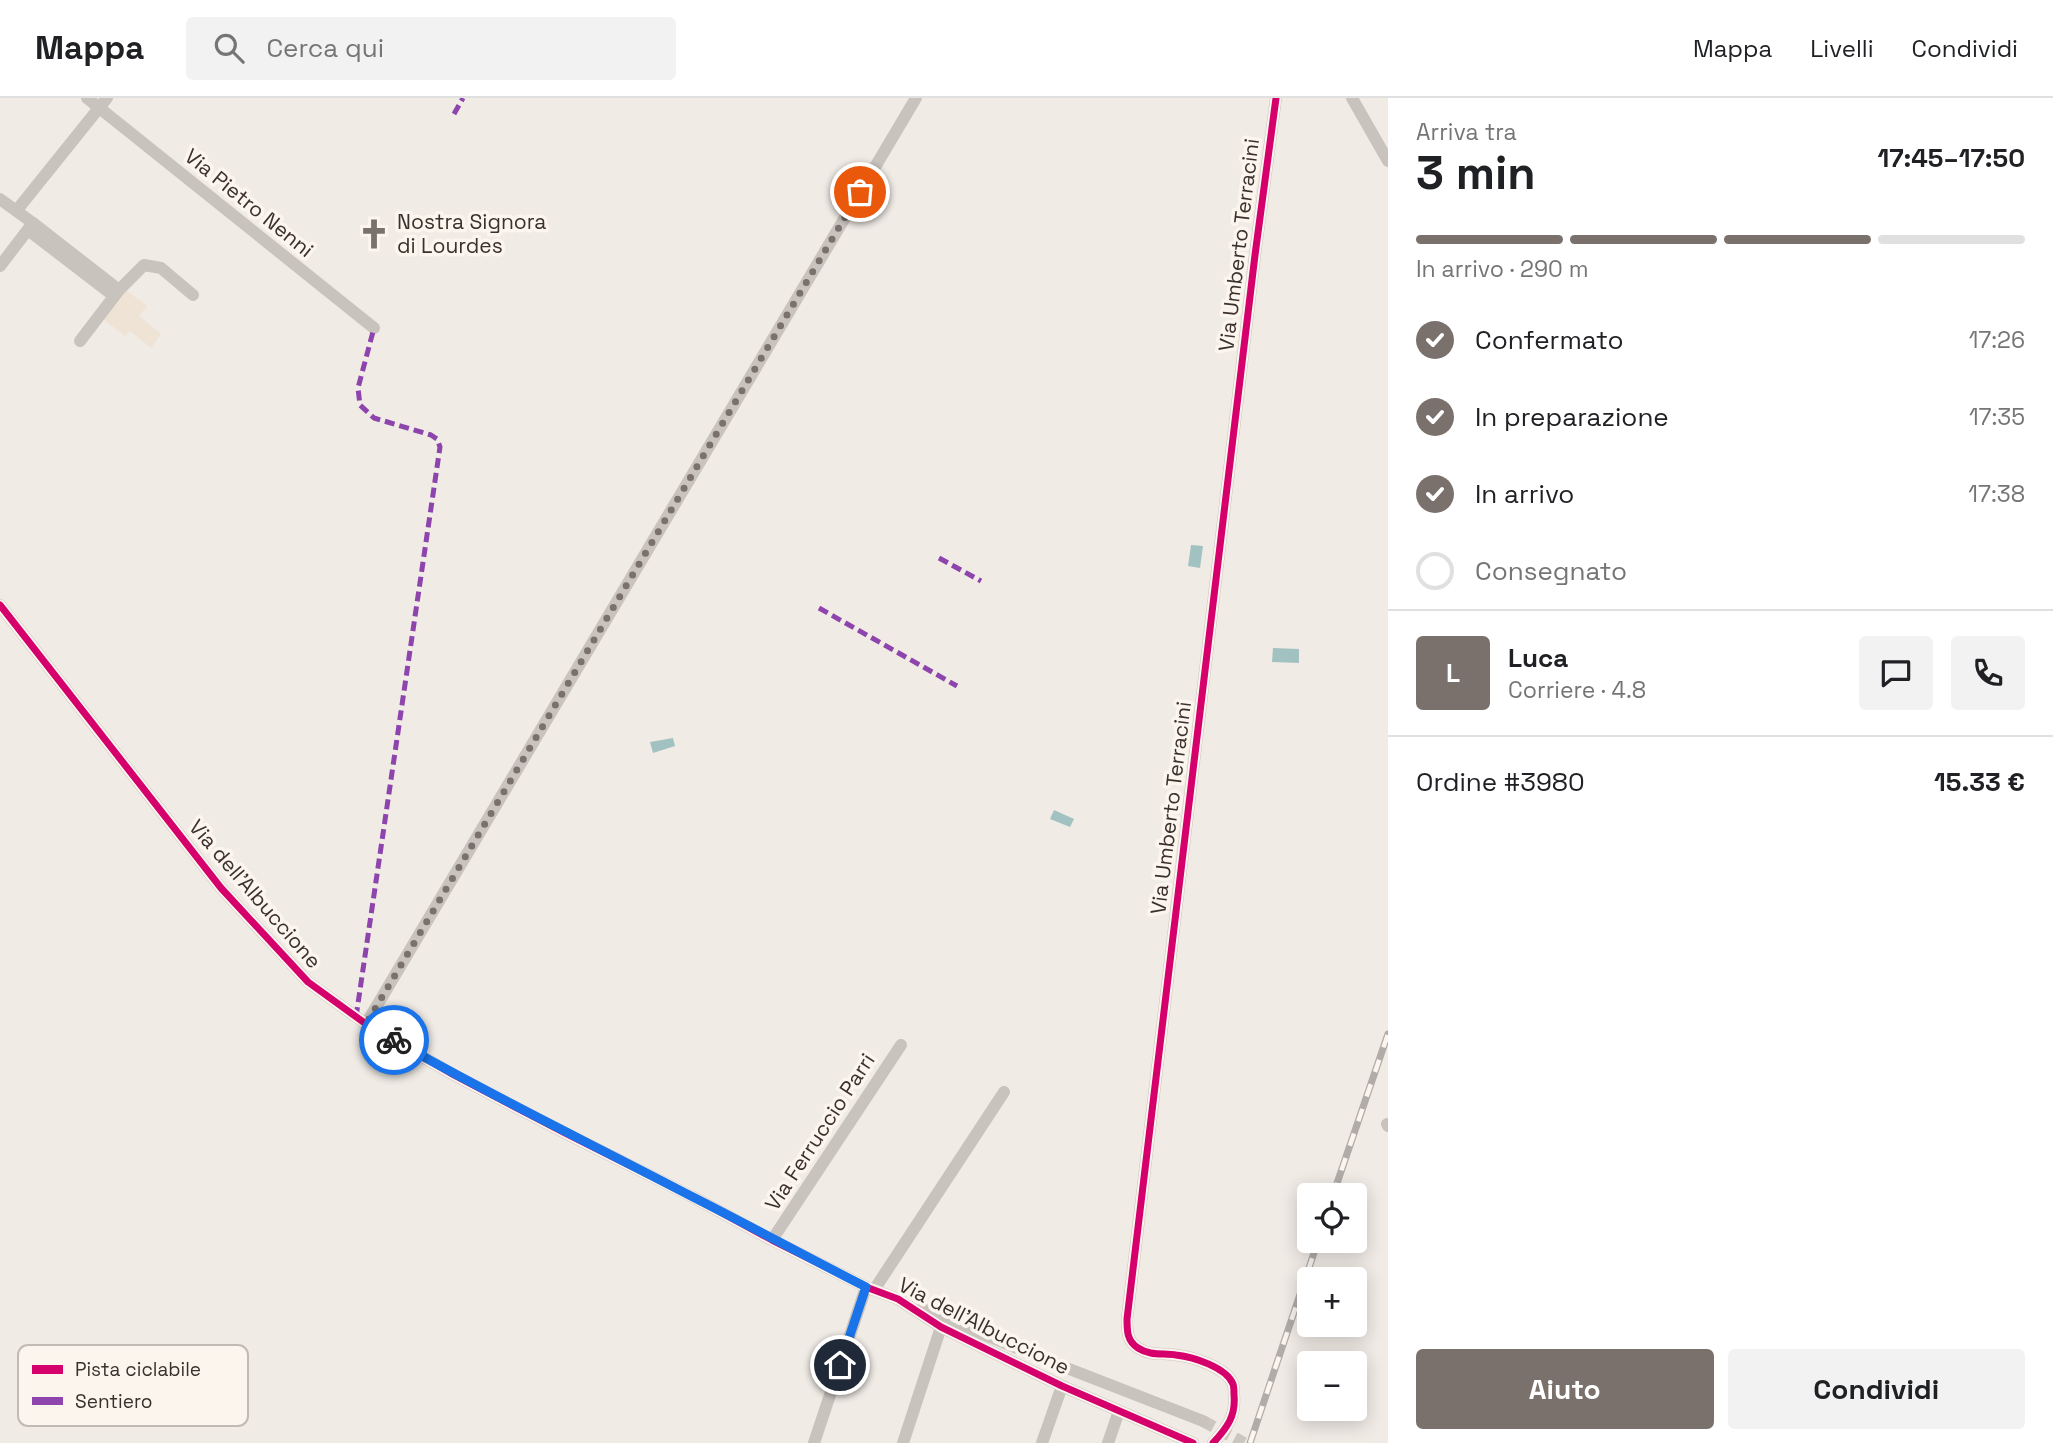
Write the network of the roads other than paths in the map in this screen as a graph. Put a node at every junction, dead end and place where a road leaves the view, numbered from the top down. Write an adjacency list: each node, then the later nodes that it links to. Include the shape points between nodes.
1 (87, 98): 5 (street, Via Pietro Nenni)
2 (916, 98): 17 (street)
3 (1276, 98): 34 (street, Via Umberto Terracini, via 1127,1319 1127,1336 1136,1348 1199,1360 1218,1368 1233,1383 1231,1422)
4 (1352, 98): 6 (street)
5 (103, 103): 9 (street); 14 (street, Via Pietro Nenni)
6 (1384, 144): 7 (street)
7 (1388, 161)
8 (0, 199): 9 (street)
9 (17, 211): 10 (street)
10 (30, 226): 11 (street); 12 (street)
11 (0, 266)
12 (117, 293): 13 (street, via 144,265 151,265); 15 (street)
13 (193, 295)
14 (374, 328)
15 (80, 341)
16 (0, 605): 17 (street, Via dell'Albuccione, via 221,888 308,982)
17 (366, 1024): 20 (street, Via dell'Albuccione, via 454,1075)
18 (901, 1045): 20 (street, Via Ferruccio Parri)
19 (1004, 1092): 21 (street)
20 (772, 1240): 21 (street, Via dell'Albuccione)
21 (870, 1289): 22 (street, Via dell'Albuccione); 28 (street)
22 (898, 1299): 23 (street, Via dell'Albuccione); 26 (street)
23 (941, 1326): 24 (street, Via dell'Albuccione); 29 (street)
24 (1062, 1386): 25 (street, Via dell'Albuccione); 30 (street)
25 (1119, 1411): 27 (street, Via dell'Albuccione); 31 (street)
26 (1203, 1421)
27 (1159, 1429): 32 (street); 33 (street, Via dell'Albuccione)
28 (814, 1443)
29 (903, 1443)
30 (1042, 1443)
31 (1108, 1443)
32 (1154, 1443)
33 (1193, 1443)
34 (1213, 1443)

